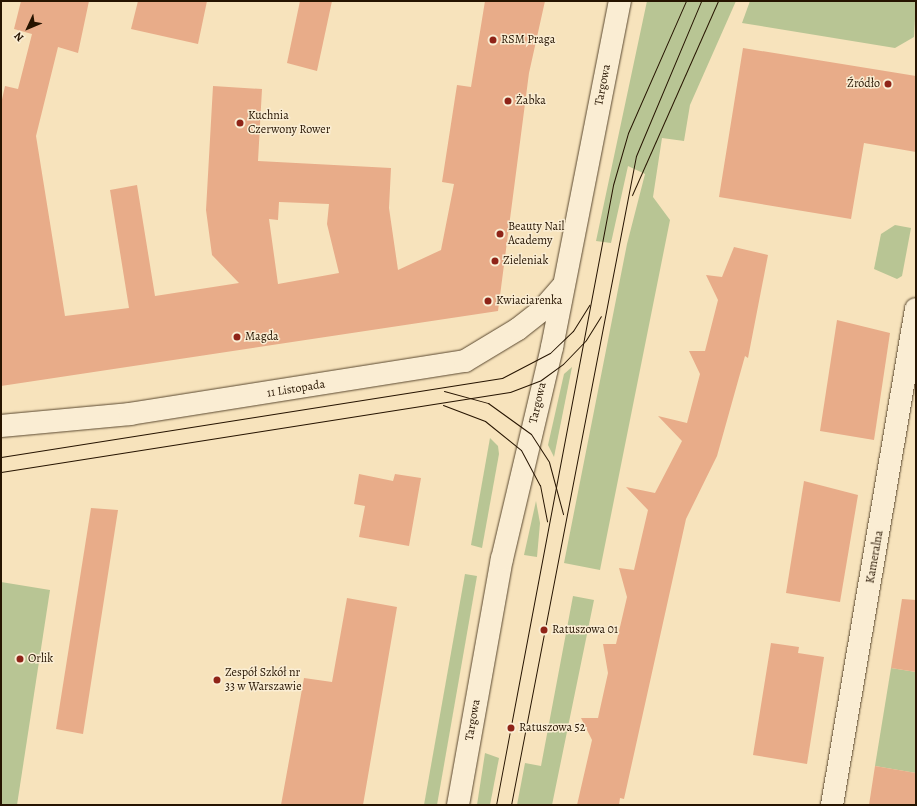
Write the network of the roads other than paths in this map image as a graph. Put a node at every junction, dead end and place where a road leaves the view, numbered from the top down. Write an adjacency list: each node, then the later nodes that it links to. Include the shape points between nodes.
1 (620, 1): 2 (street, Targowa)
2 (564, 284): 4 (street, 11 Listopada, via 554,298 518,330 465,362 130,414); 5 (street, Targowa, via 502,559)
3 (916, 309): 6 (street, Kameralna)
4 (1, 426)
5 (458, 805)
6 (832, 805)

